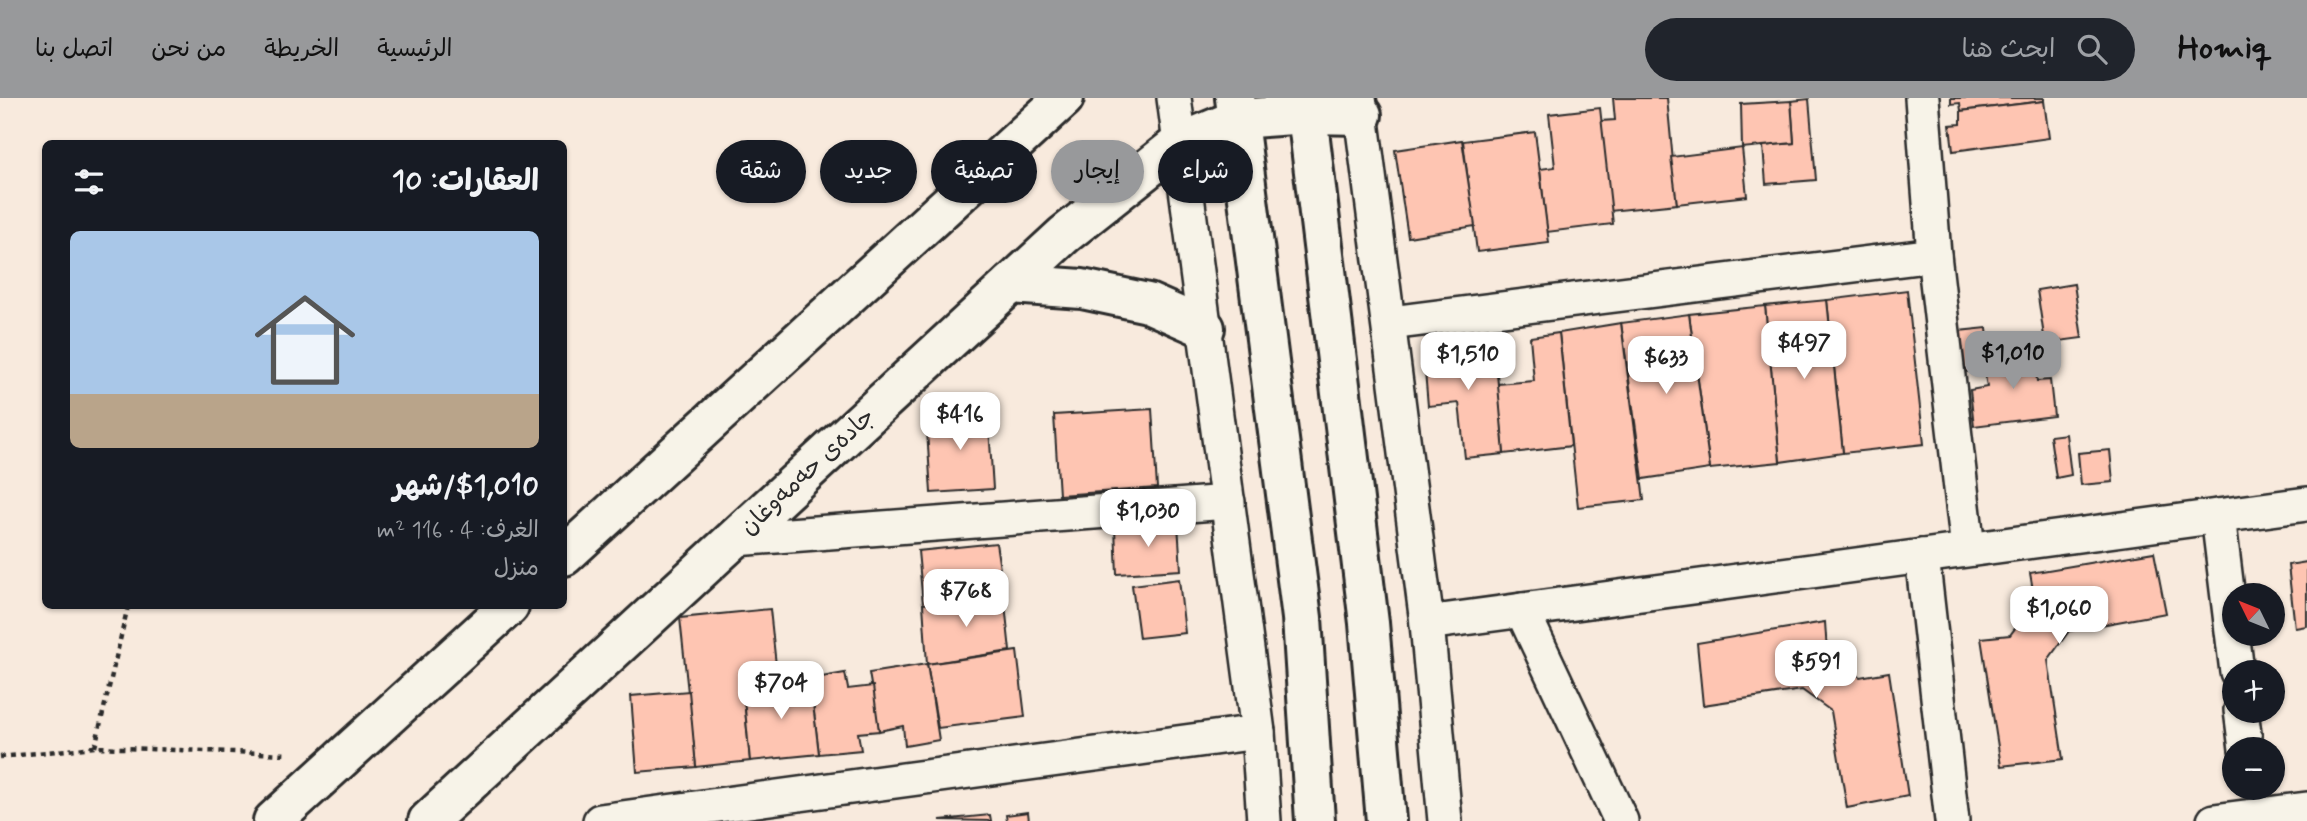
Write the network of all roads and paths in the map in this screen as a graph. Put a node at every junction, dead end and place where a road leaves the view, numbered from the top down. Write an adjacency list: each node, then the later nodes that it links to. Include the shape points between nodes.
1 (1064, 98): 7 (main road)
2 (1174, 98): 8 (street)
3 (1922, 98): 12 (street)
4 (1306, 106): 5 (main road, جادەی حەمەوغان); 6 (main road, جادەی حەمەوغان); 39 (main road, via 1368,623)
5 (1361, 107): 14 (street)
6 (1236, 108): 9 (main road, جادەی حەمەوغان); 38 (main road, via 1302,618)
7 (1038, 113): 21 (main road)
8 (1180, 140)
9 (1183, 140)
10 (1158, 160): 13 (main road, جادەی حەمەوغان)
11 (1188, 203): 15 (street)
12 (1934, 255): 14 (street); 20 (street)
13 (1011, 284): 15 (main road, via 1082,289 1149,303); 19 (main road, جادەی حەمەوغان)
14 (1390, 323): 26 (street)
15 (1205, 328): 16 (street)
16 (1228, 502): 19 (street); 28 (street)
17 (2307, 504): 18 (street)
18 (2218, 516): 20 (street); 27 (street)
19 (736, 539): 35 (main road, جادەی حەمەوغان)
20 (1968, 549): 22 (street)
21 (567, 553)
22 (1922, 556): 25 (street); 42 (street)
23 (127, 609): 29 (path)
24 (506, 609): 30 (main road)
25 (1522, 610): 26 (street); 41 (street)
26 (1427, 623): 40 (street)
27 (2235, 660)
28 (1258, 732): 36 (street); 37 (street)
29 (95, 747): 30 (path); 31 (path)
30 (345, 756): 34 (main road)
31 (0, 757)
32 (2253, 808): 33 (street); 43 (street)
33 (2307, 809)
34 (273, 821)
35 (428, 821)
36 (600, 821)
37 (1264, 821)
38 (1315, 821)
39 (1386, 821)
40 (1445, 821)
41 (1621, 821)
42 (1952, 821)
43 (2214, 821)

